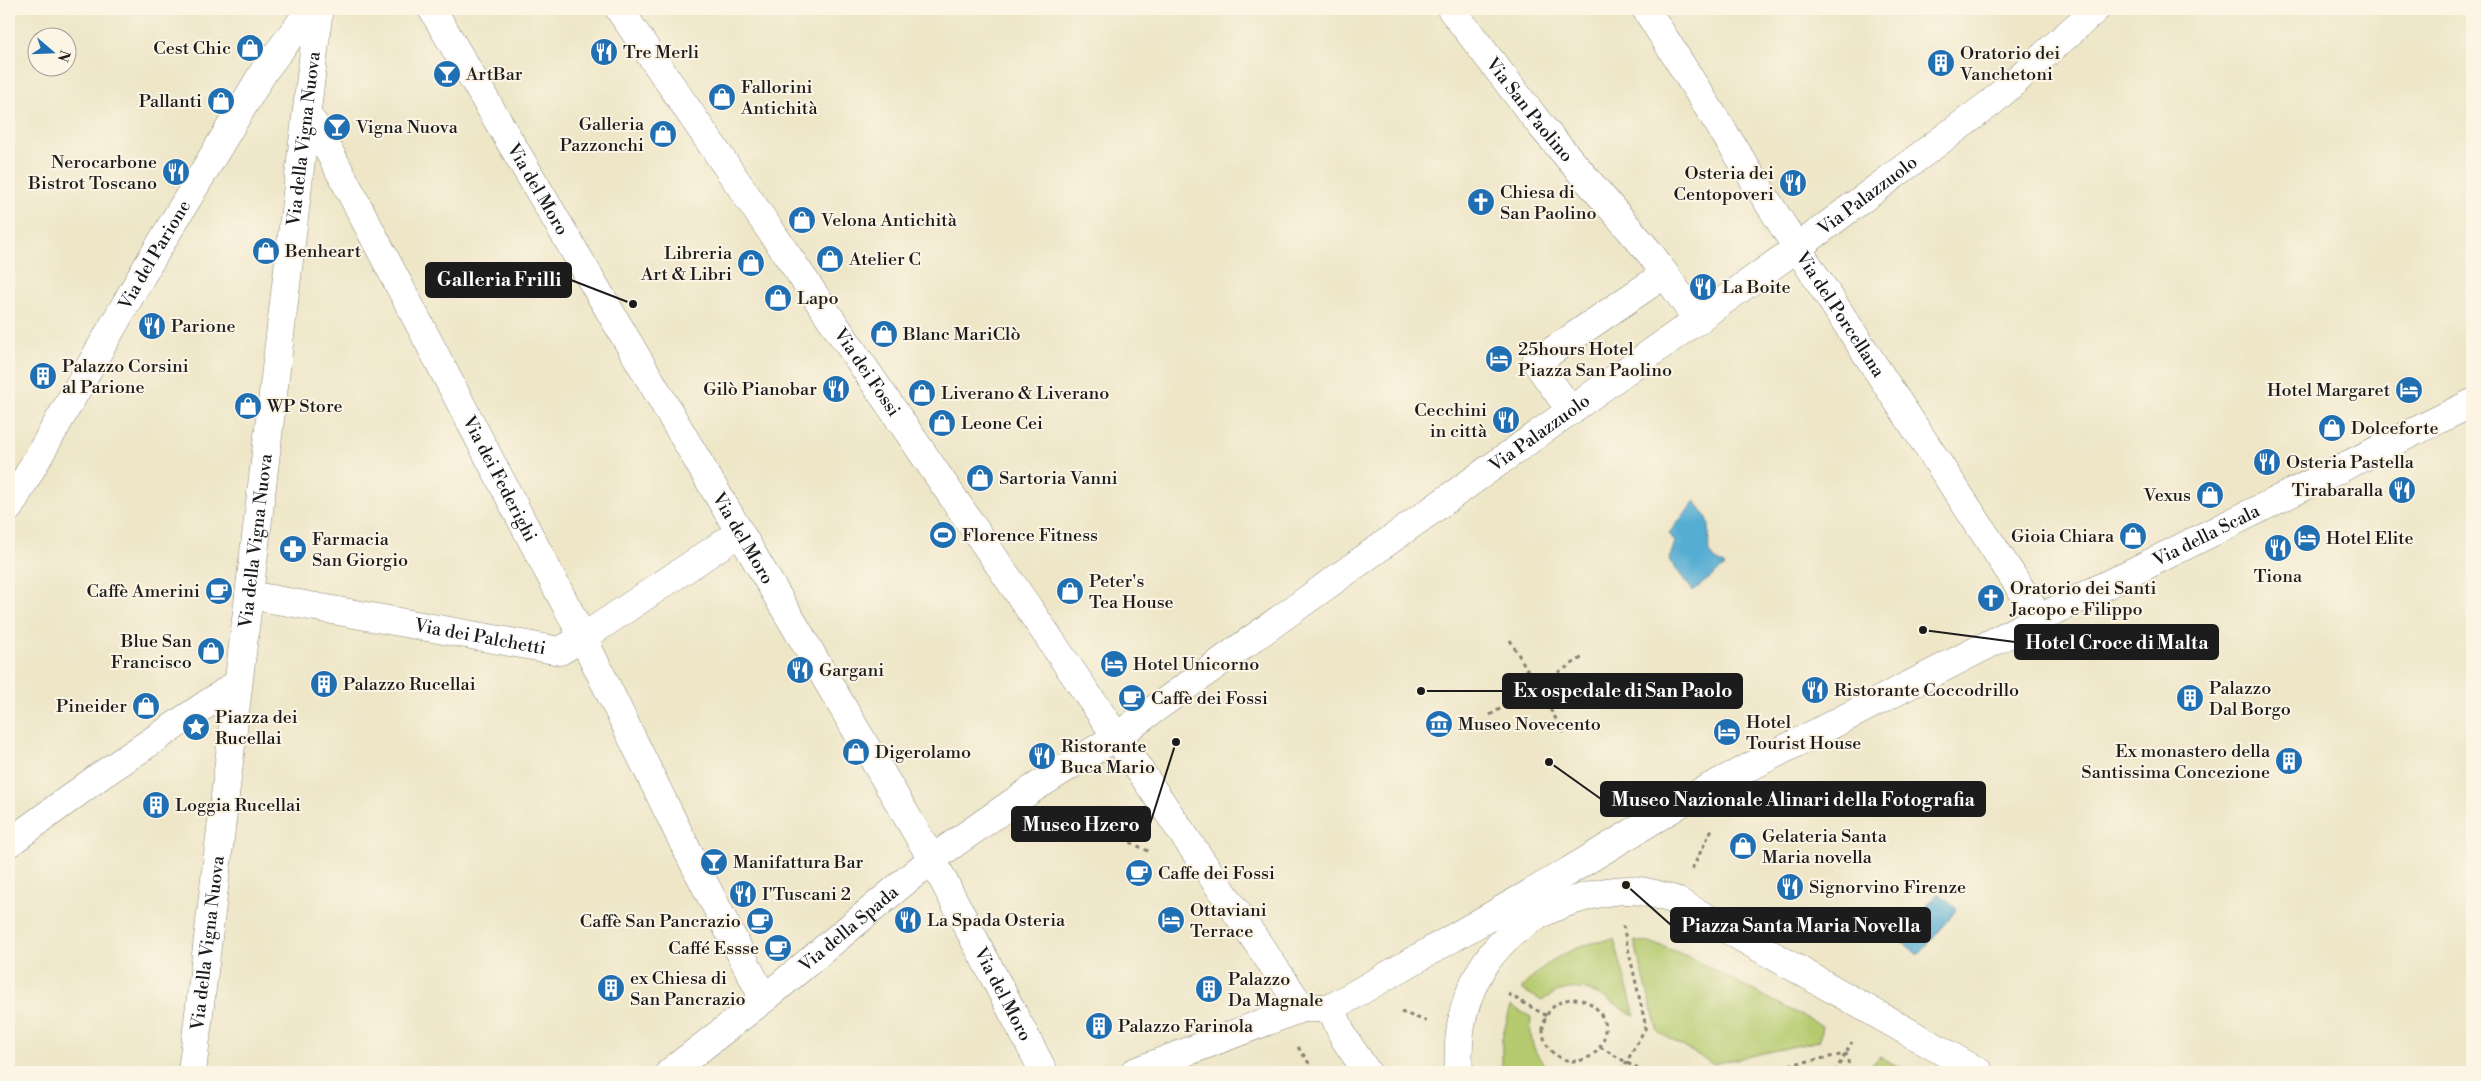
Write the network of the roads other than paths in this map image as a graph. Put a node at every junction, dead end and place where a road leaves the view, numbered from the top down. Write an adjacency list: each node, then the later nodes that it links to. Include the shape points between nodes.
1 (310, 9): 14 (street, Via del Parione, via 259,80 149,263)
2 (319, 9): 8 (street, Via della Vigna Nuova)
3 (432, 9): 15 (street, Via del Moro)
4 (619, 9): 20 (street, Via dei Fossi)
5 (1451, 9): 10 (street, Via San Paolino, via 1542,127)
6 (1646, 9): 9 (street, Via del Porcellana)
7 (2096, 9): 9 (street, Via Palazzuolo, via 1992,102)
8 (307, 115): 16 (street, Via della Vigna Nuova); 18 (street, Via dei Federighi, via 317,128)
9 (1797, 248): 11 (street, Via Palazzuolo); 17 (street, Via del Porcellana)
10 (1657, 263): 11 (street, Via San Paolino); 13 (street, via 1536,362)
11 (1698, 321): 13 (street, Via Palazzuolo)
12 (2472, 403): 17 (street, Via della Scala)
13 (1571, 411): 20 (street, Via Palazzuolo)
14 (9, 508)
15 (739, 533): 18 (street, Via dei Palchetti); 23 (street, Via del Moro)
16 (249, 595): 18 (street, Via dei Palchetti, via 560,651); 19 (street, Via della Vigna Nuova)
17 (2040, 618): 26 (street, Via della Scala, via 1691,797)
18 (582, 636): 24 (street, Via dei Federighi)
19 (238, 683): 22 (street, via 100,776); 27 (street, Via della Vigna Nuova)
20 (1117, 736): 21 (street, Via Palazzuolo); 25 (street, Via dei Fossi)
21 (1031, 790): 23 (street, Via della Spada)
22 (9, 843)
23 (932, 859): 24 (street, Via della Spada); 29 (street, Via del Moro)
24 (764, 998): 28 (street, Via della Spada)
25 (1302, 1008): 26 (street); 30 (street)
26 (1331, 1008): 31 (street, via 1344,1038)
27 (192, 1072)
28 (670, 1072)
29 (1044, 1072)
30 (1134, 1072)
31 (1367, 1072)
32 (1459, 1072): 33 (street, via 1457,1044 1468,997 1488,956 1505,938 1548,910 1579,898 1632,890 1675,900)
33 (1979, 1072)

